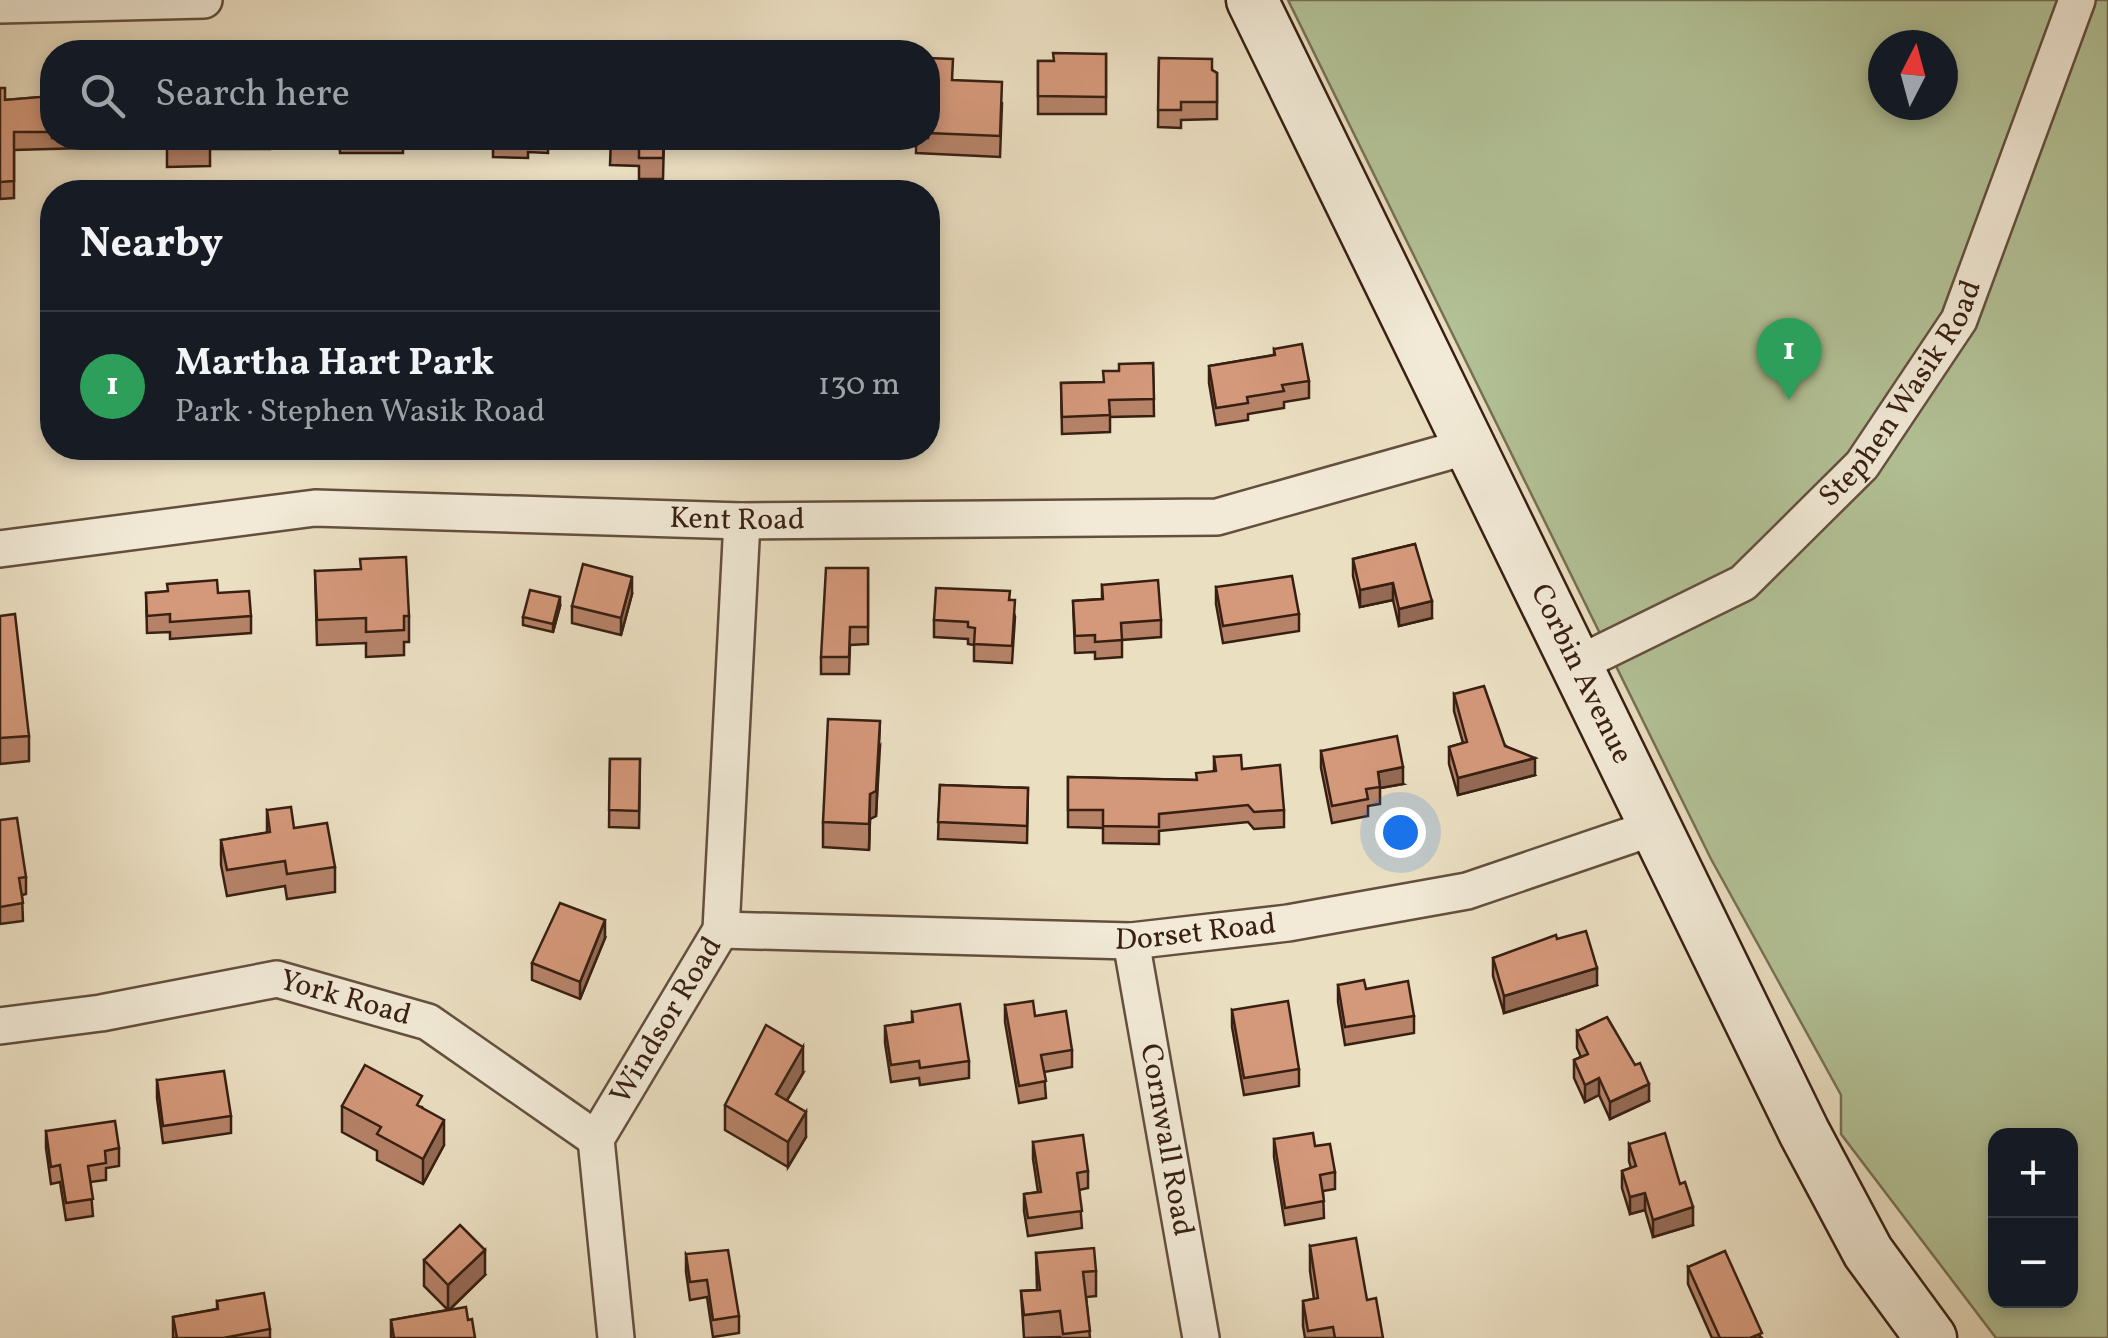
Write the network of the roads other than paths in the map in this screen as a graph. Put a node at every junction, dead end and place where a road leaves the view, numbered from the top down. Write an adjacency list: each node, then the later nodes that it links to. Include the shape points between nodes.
1 (204, 0): 4 (street)
2 (1252, 0): 5 (main road, Corbin Avenue)
3 (2077, 0): 8 (street, Stephen Wasik Road, via 1959,320 1862,464 1743,582)
4 (0, 5)
5 (1470, 446): 6 (street, Kent Road, via 1217,517); 8 (main road, Corbin Avenue)
6 (742, 521): 7 (street, Kent Road, via 315,508); 10 (street, Windsor Road)
7 (0, 549)
8 (1576, 665): 9 (main road, Corbin Avenue)
9 (1655, 827): 11 (street, Dorset Road, via 1467,891); 14 (main road, Corbin Avenue, via 1834,1191)
10 (721, 930): 11 (street, Dorset Road); 13 (street, Windsor Road)
11 (1131, 940): 16 (street, Cornwall Road)
12 (0, 1026): 13 (street, York Road, via 277,979 428,1022)
13 (596, 1139): 15 (street, Windsor Road)
14 (1919, 1331)
15 (616, 1338)
16 (1201, 1338)

